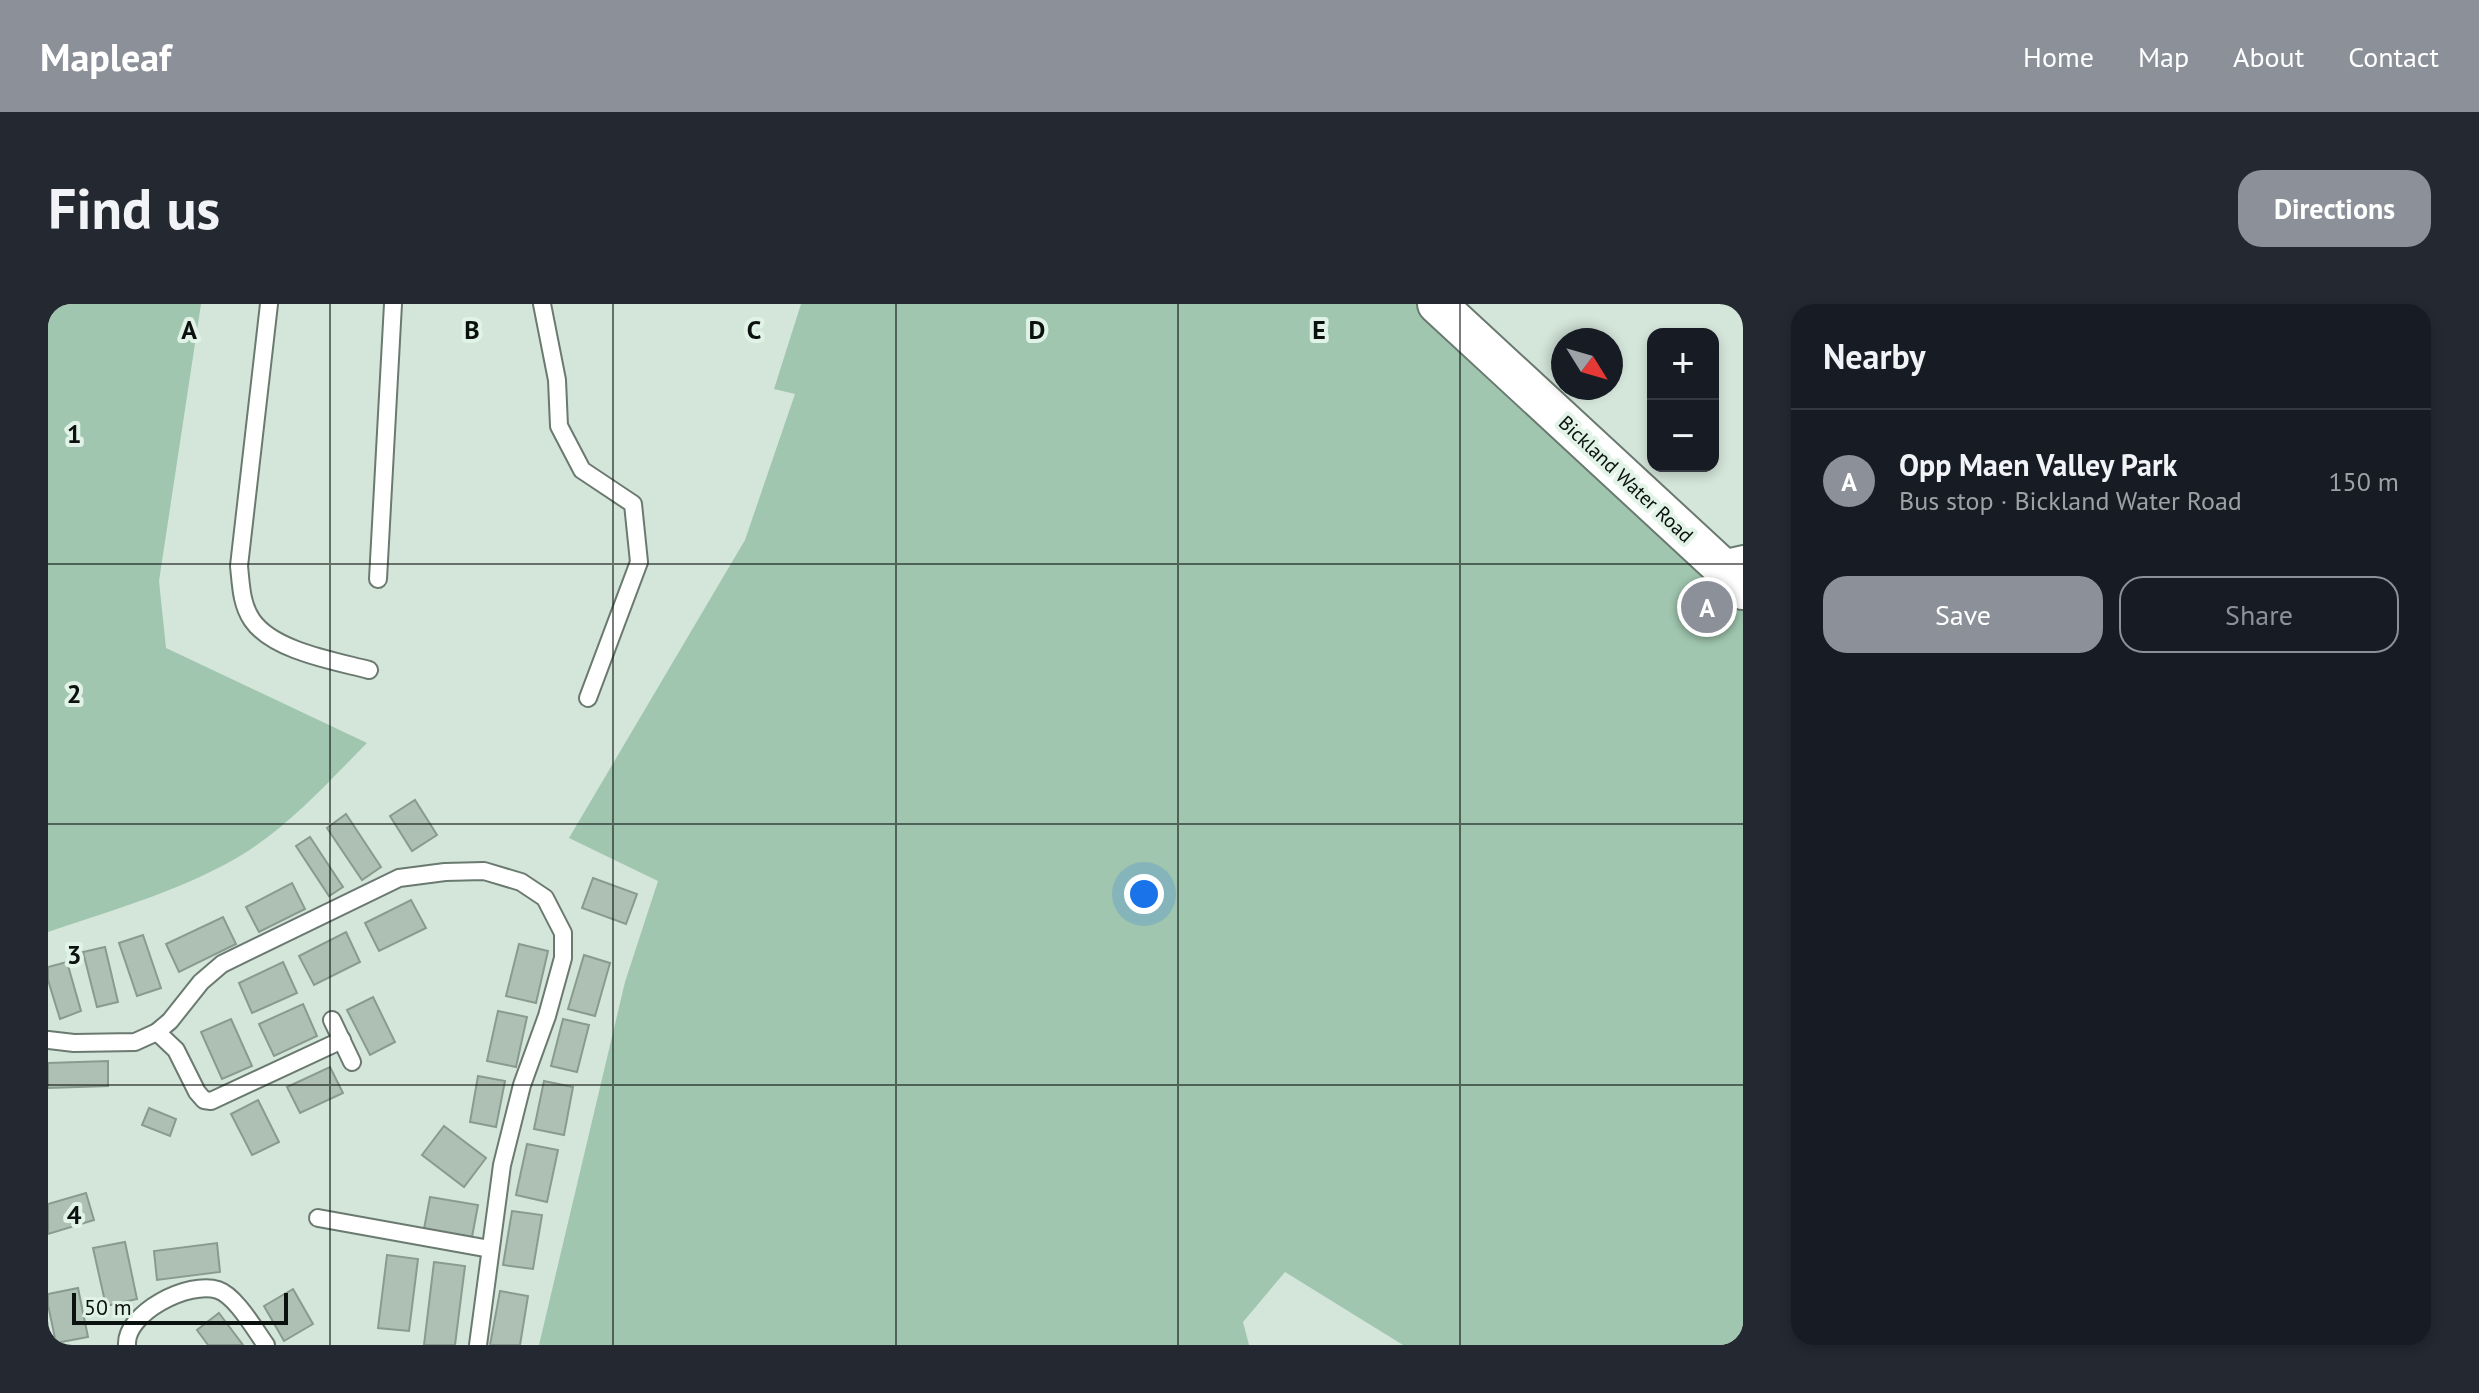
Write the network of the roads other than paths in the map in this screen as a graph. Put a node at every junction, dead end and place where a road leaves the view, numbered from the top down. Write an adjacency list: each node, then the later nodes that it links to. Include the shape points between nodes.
1 (269, 304): 8 (lane, via 239,566 243,600 252,621 270,637)
2 (393, 304): 6 (lane)
3 (542, 304): 9 (lane, via 557,380 559,426 582,470 633,504 639,562)
4 (1437, 304): 5 (street, Bickland Water Road)
5 (1729, 557): 7 (street, Bickland Water Road)
6 (378, 579)
7 (1743, 590)
8 (369, 670)
9 (588, 698)
10 (332, 1020): 13 (lane)
11 (157, 1032): 12 (lane, via 135,1042); 13 (lane, via 176,1050 197,1092 211,1101); 16 (lane, via 222,964 399,878 484,871 521,882 545,898 563,933 563,958 508,1138)
12 (48, 1040)
13 (342, 1040): 14 (lane)
14 (352, 1062)
15 (318, 1218): 16 (lane)
16 (490, 1249): 19 (lane)
17 (127, 1345): 18 (lane, via 135,1322 149,1309 202,1288 219,1290 234,1301)
18 (266, 1345)
19 (478, 1345)

